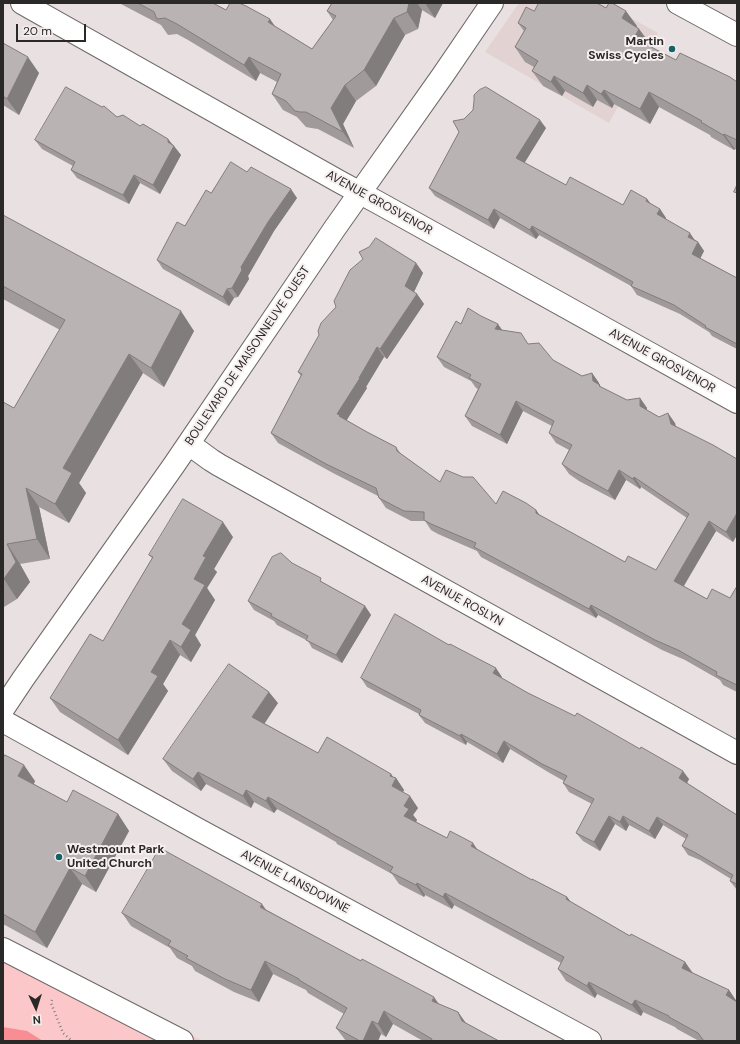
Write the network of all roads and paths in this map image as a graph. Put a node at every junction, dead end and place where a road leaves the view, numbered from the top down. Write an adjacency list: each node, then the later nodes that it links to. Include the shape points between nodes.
1 (22, 3): 5 (street, AVENUE GROSVENOR)
2 (492, 3): 5 (street, BOULEVARD DE MAISONNEUVE OUEST)
3 (678, 3): 4 (street)
4 (737, 35)
5 (360, 193): 6 (street, AVENUE GROSVENOR); 7 (street, BOULEVARD DE MAISONNEUVE OUEST)
6 (737, 402)
7 (189, 444): 8 (street, BOULEVARD DE MAISONNEUVE OUEST); 10 (street, AVENUE ROSLYN, via 215,462)
8 (3, 709)
9 (3, 721): 15 (street, AVENUE LANSDOWNE)
10 (737, 753)
11 (3, 948): 12 (street)
12 (58, 977): 13 (path, via 52,1003 63,1033); 14 (street)
13 (72, 1041)
14 (182, 1041)
15 (590, 1041)

